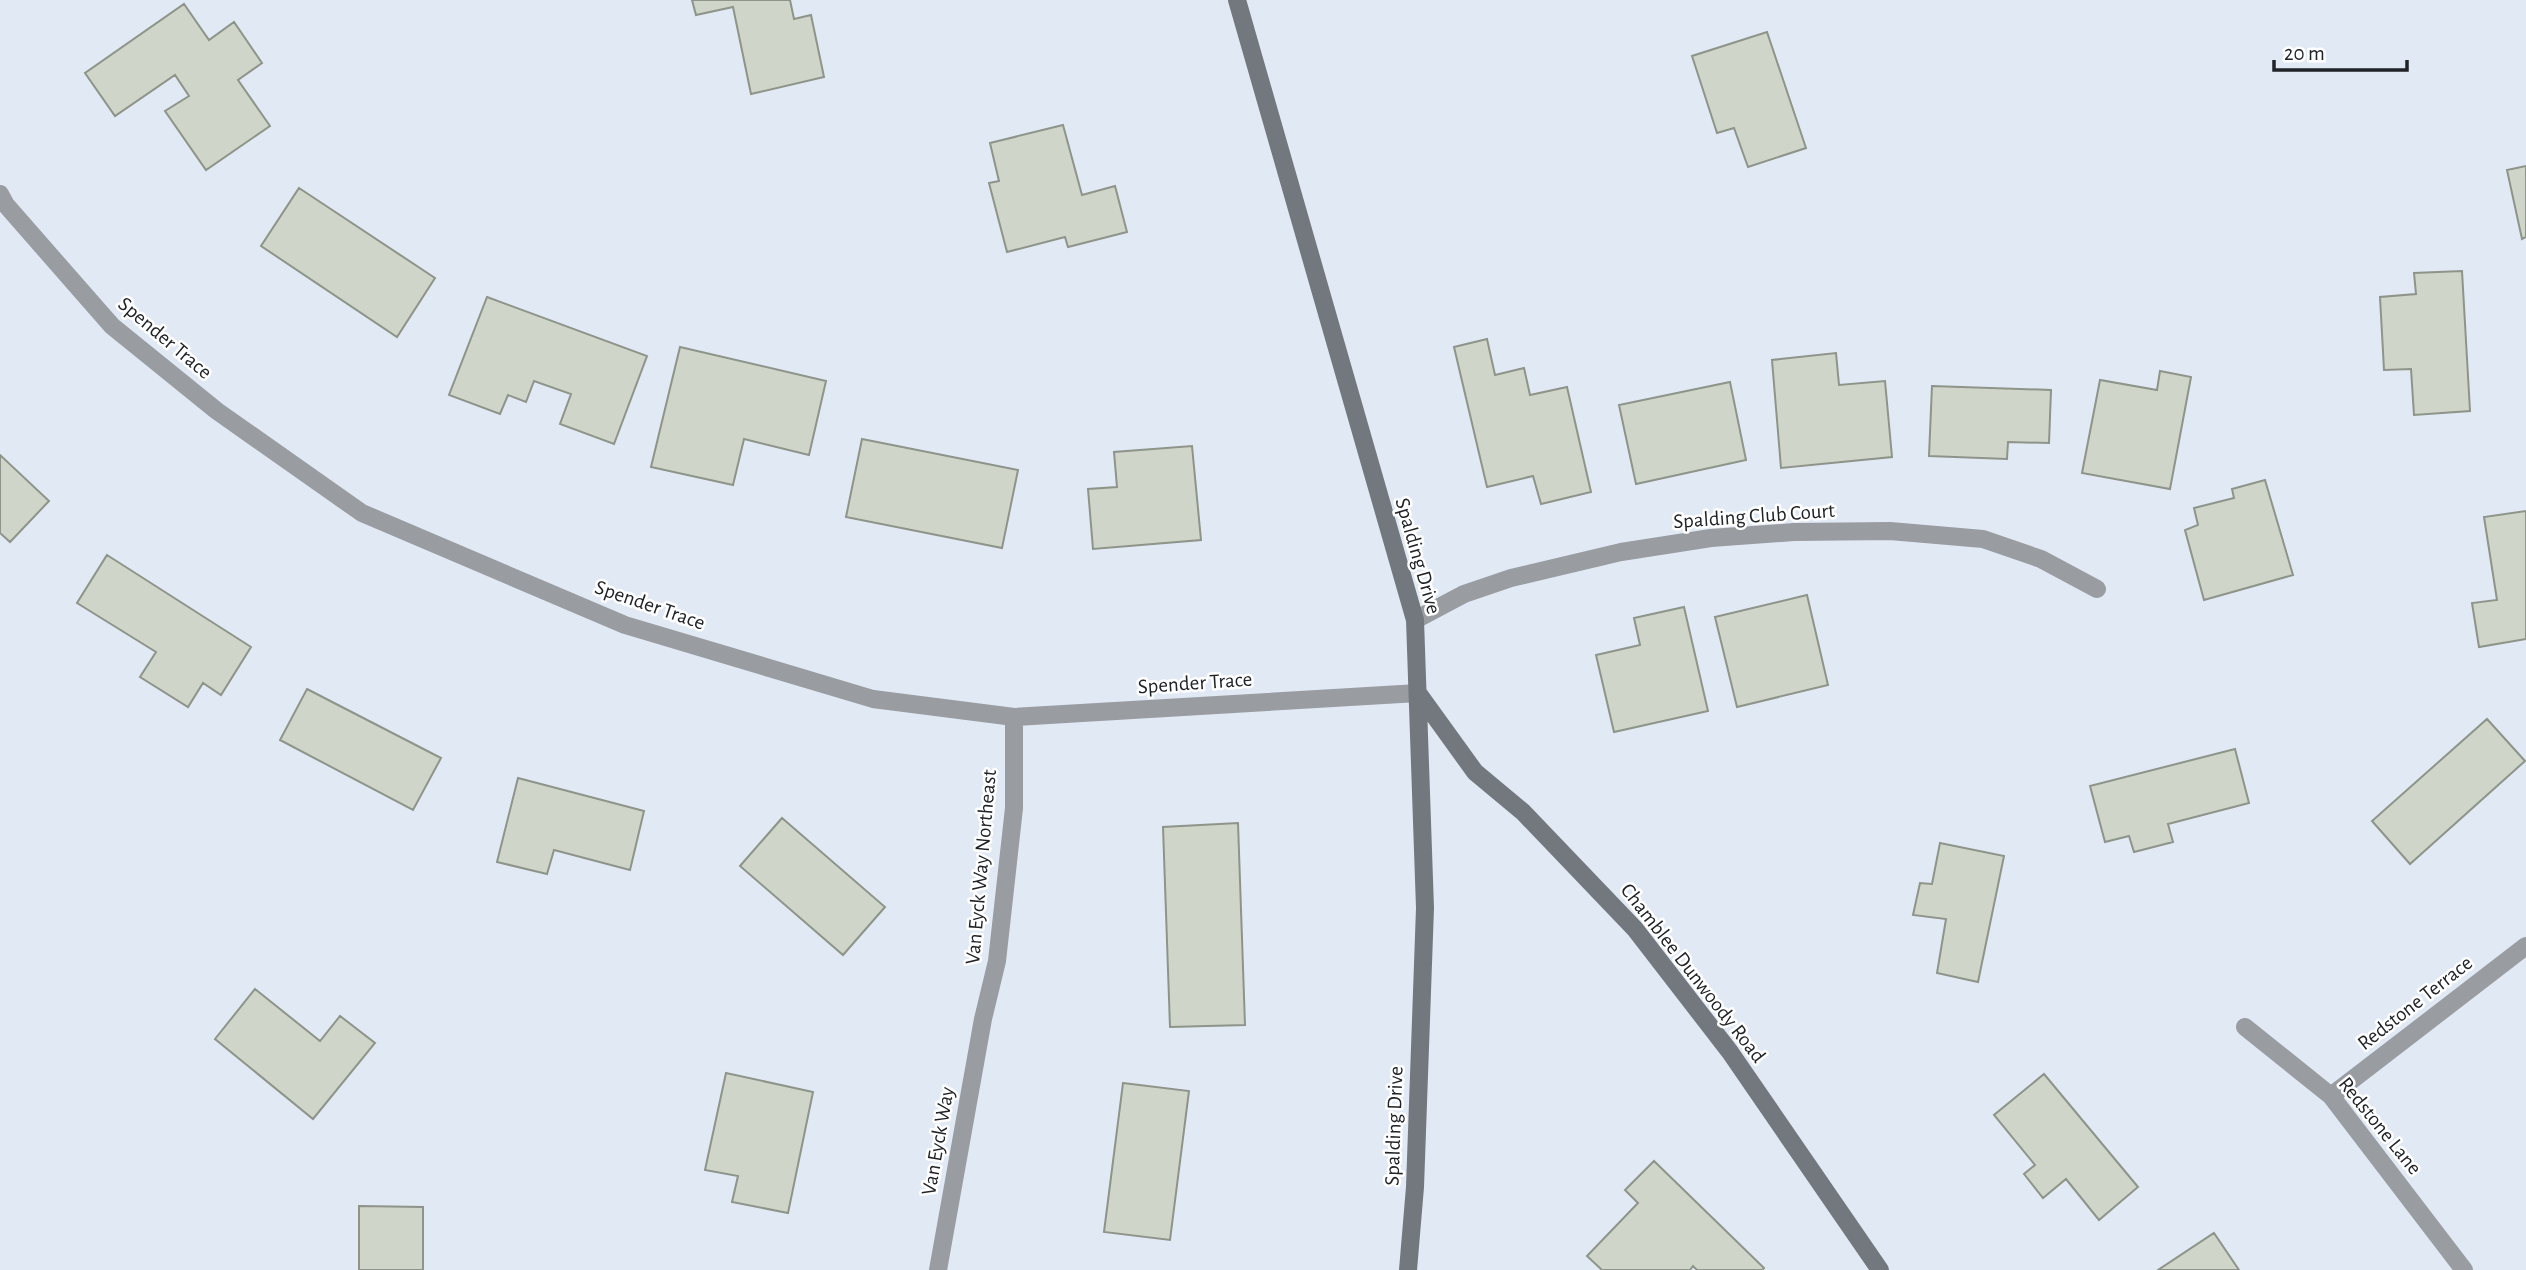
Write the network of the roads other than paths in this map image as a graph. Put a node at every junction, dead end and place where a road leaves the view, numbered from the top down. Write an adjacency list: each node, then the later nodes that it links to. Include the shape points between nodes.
1 (1237, 0): 4 (street, Spalding Drive)
2 (0, 194): 6 (street, Spender Trace, via 112,326 217,411 362,513 625,625 873,699)
3 (2097, 589): 4 (street, Spalding Club Court, via 2041,559 1983,539 1890,531 1794,533 1711,538 1621,552 1511,578 1464,594)
4 (1415, 620): 5 (street, Spalding Drive)
5 (1418, 693): 6 (street, Spender Trace); 12 (street, Spalding Drive, via 1425,908); 13 (street, Chamblee Dunwoody Road, via 1475,772 1523,811 1635,929 1730,1052)
6 (1014, 717): 8 (street, Van Eyck Way Northeast, via 1014,808 997,961)
7 (2526, 946): 10 (street, Redstone Terrace)
8 (983, 1019): 11 (street, Van Eyck Way)
9 (2245, 1027): 10 (street, Redstone Lane)
10 (2331, 1096): 14 (street, Redstone Lane)
11 (938, 1270)
12 (1408, 1270)
13 (1880, 1270)
14 (2463, 1270)

